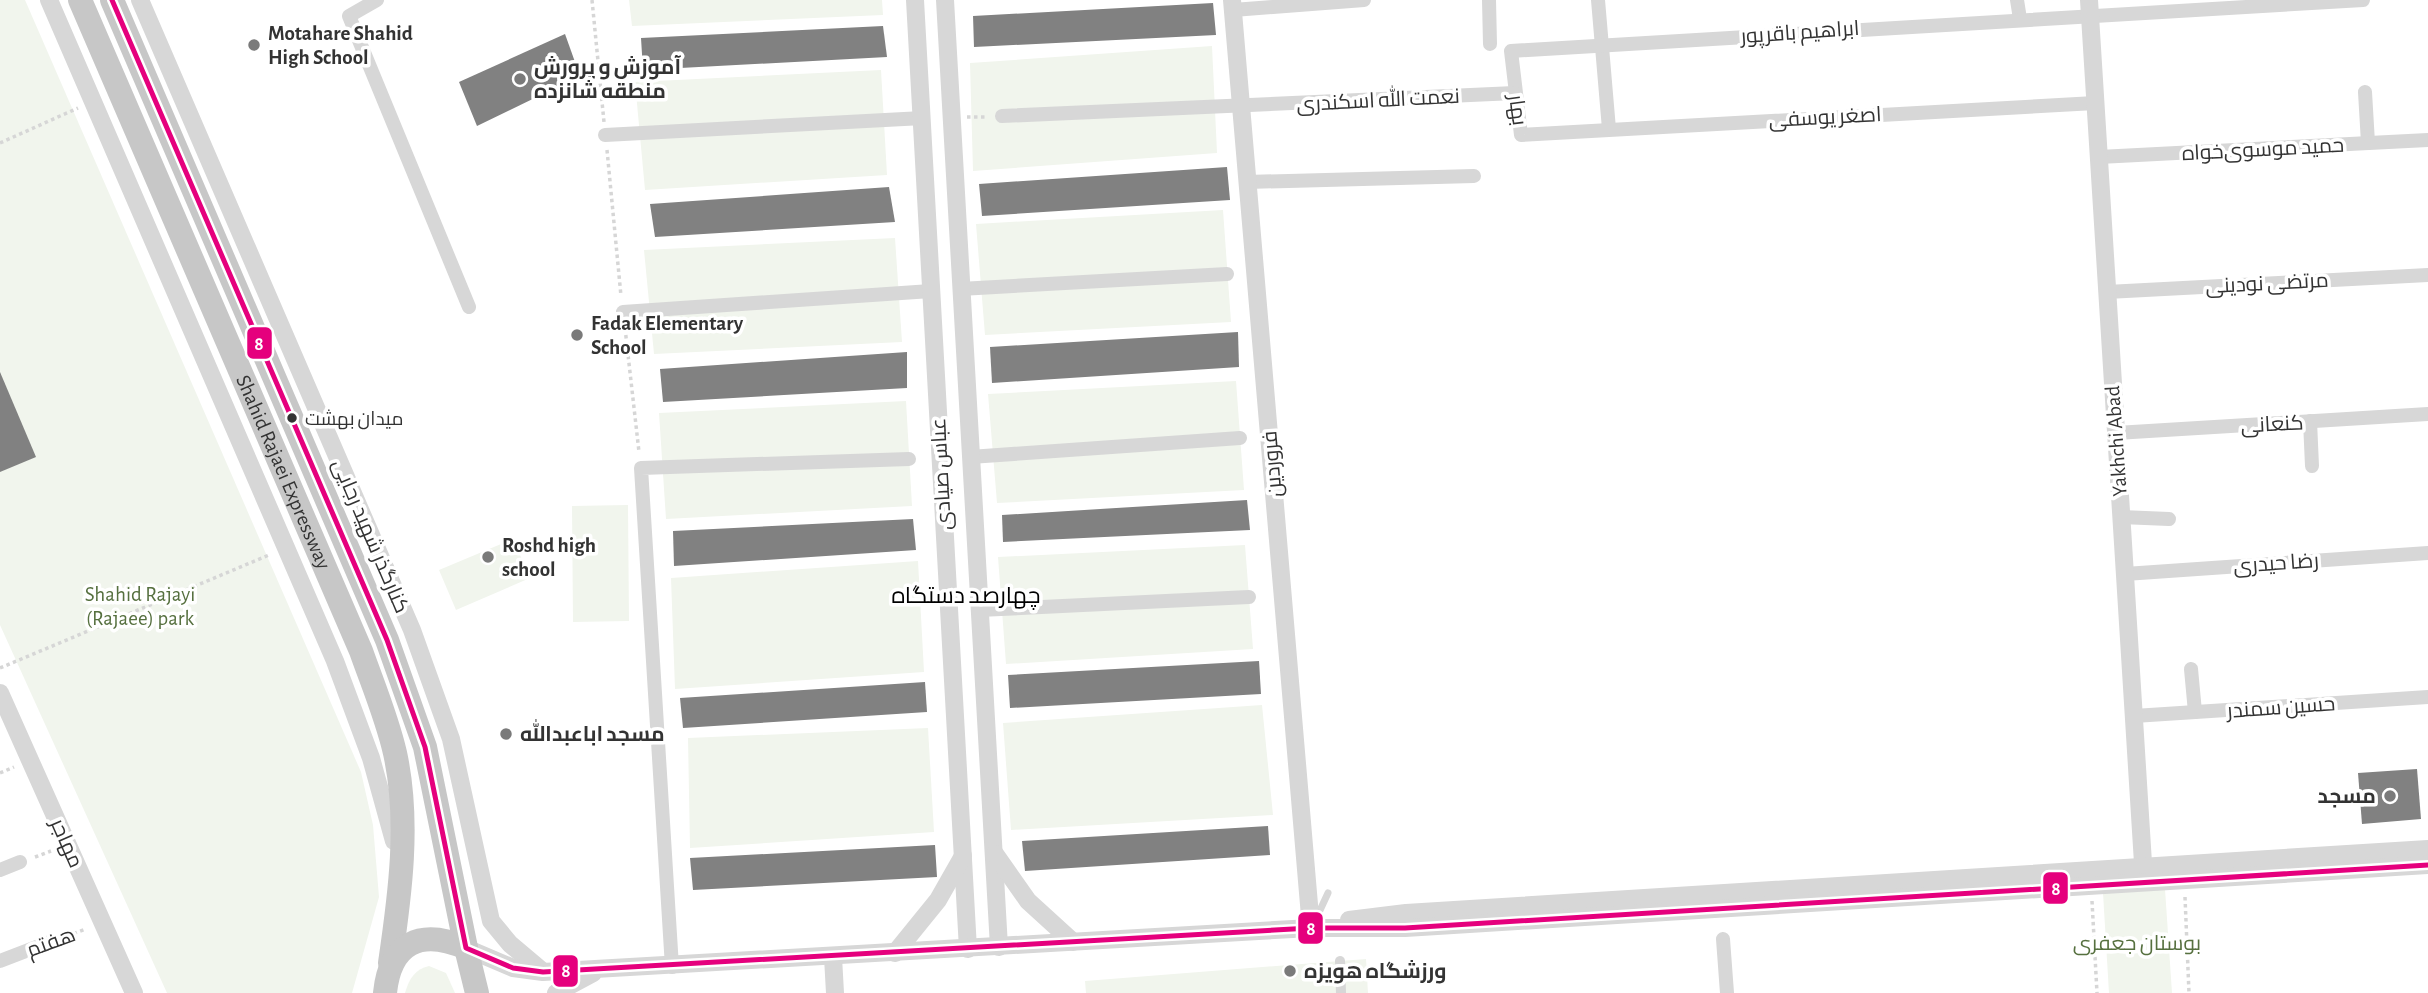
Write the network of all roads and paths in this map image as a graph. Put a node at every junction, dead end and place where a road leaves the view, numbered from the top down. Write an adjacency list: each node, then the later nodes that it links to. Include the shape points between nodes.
1 (50, 0): 23 (street)
2 (80, 0): 74 (highway, Shahid Rajaei Expressway, via 379,700 395,754 400,793)
3 (112, 0): 77 (highway, Shahid Rajaei Expressway, via 387,640 425,747)
4 (140, 0): 96 (street, کنارگذر شهید رجایی, via 412,630 451,739 491,921)
5 (377, 0): 43 (street, via 349,16)
6 (592, 0): 31 (path)
7 (915, 0): 27 (street, عباس صیادی)
8 (945, 0): 28 (street, عباس صیادی)
9 (1364, 0): 15 (street)
10 (1489, 0): 18 (street)
11 (1598, 0): 19 (street)
12 (2017, 0): 17 (street)
13 (2353, 0): 14 (street, ابراهیم باقرپور); 16 (street, ابراهیم باقرپور)
14 (2363, 0)
15 (1232, 5): 25 (street, فروردین)
16 (2089, 7): 17 (street, ابراهیم باقرپور); 24 (street, Yakhchi Abad)
17 (2020, 19): 19 (street, ابراهیم باقرپور)
18 (1490, 44)
19 (1602, 44): 20 (street, ابراهیم باقرپور); 29 (street)
20 (1511, 51): 22 (street, بهار)
21 (2365, 92): 34 (street)
22 (1515, 93): 25 (street, نعمت الله اسکندری); 30 (street, بهار, via 1521,135)
23 (94, 102): 33 (path); 55 (street)
24 (2095, 103): 29 (street, اصغر یوسفی); 35 (street, Yakhchi Abad)
25 (1241, 107): 26 (street, نعمت الله اسکندری); 37 (street, فروردین)
26 (1002, 116): 28 (path)
27 (923, 118): 31 (street); 41 (street, عباس صیادی)
28 (951, 118): 40 (street, عباس صیادی)
29 (1609, 129): 30 (street, اصغر یوسفی)
30 (1555, 133)
31 (605, 135): 44 (path)
32 (2428, 140): 34 (street, حمید موسوی‌خواه)
33 (0, 143)
34 (2368, 143): 35 (street, حمید موسوی‌خواه)
35 (2098, 157): 42 (street, Yakhchi Abad)
36 (1474, 176): 37 (street)
37 (1247, 182): 82 (street, فروردین)
38 (1227, 274): 40 (street)
39 (2428, 275): 42 (street, مرتضی نودینی)
40 (960, 289): 49 (street, عباس صیادی)
41 (931, 291): 44 (street); 69 (street, عباس صیادی)
42 (2107, 292): 47 (street, Yakhchi Abad)
43 (469, 307)
44 (623, 312): 52 (path)
45 (2428, 414): 46 (street, کنعانی)
46 (2310, 421): 47 (street, کنعانی); 51 (street)
47 (2116, 433): 53 (street, Yakhchi Abad)
48 (1240, 438): 49 (street)
49 (970, 457): 59 (street, عباس صیادی)
50 (909, 459): 52 (street)
51 (2312, 466)
52 (641, 468): 93 (street)
53 (2121, 517): 54 (street); 57 (street, Yakhchi Abad)
54 (2169, 519)
55 (285, 548): 60 (path); 74 (street, via 371,758 391,824)
56 (2428, 553): 57 (street, رضا حیدری)
57 (2125, 574): 65 (street, Yakhchi Abad)
58 (1249, 597): 59 (street)
59 (979, 610): 68 (street, عباس صیادی)
60 (0, 668)
61 (2191, 669): 64 (street)
62 (0, 693): 66 (street, مهاجر)
63 (2428, 697): 64 (street, حسین سمندر)
64 (2195, 712): 65 (street, حسین سمندر)
65 (2134, 716): 73 (street, Yakhchi Abad)
66 (68, 844): 70 (path); 81 (street, مهاجر)
67 (2428, 849): 73 (street)
68 (992, 850): 85 (street, via 1028,901); 86 (street, عباس صیادی)
69 (964, 853): 88 (street, عباس صیادی); 89 (street, via 950,883)
70 (20, 862): 72 (street)
71 (2428, 865): 75 (street)
72 (0, 870)
73 (2144, 875): 75 (street); 76 (street); 80 (street)
74 (399, 877): 79 (highway, Shahid Rajaei Expressway)
75 (2184, 880): 106 (path)
76 (2091, 886): 80 (street); 105 (path)
77 (452, 888): 79 (highway, via 449,911 437,927 413,930); 87 (highway, Shahid Rajaei Expressway)
78 (1328, 893): 82 (lane)
79 (398, 907): 92 (highway, Shahid Rajaei Expressway)
80 (1405, 920): 82 (street, via 1366,916)
81 (103, 923): 84 (path, هفتم); 99 (street, مهاجر)
82 (1311, 928): 85 (street)
83 (1723, 939): 104 (street)
84 (52, 941): 91 (street, هفتم)
85 (1073, 942): 86 (street)
86 (999, 947): 88 (street)
87 (466, 948): 92 (highway, via 440,940 419,941 402,948); 96 (street, via 513,968); 101 (highway, Shahid Rajaei Expressway)
88 (968, 949): 89 (street)
89 (895, 953): 90 (street)
90 (833, 957): 93 (street); 102 (street)
91 (0, 961)
92 (390, 962): 100 (highway, Shahid Rajaei Expressway)
93 (672, 967): 95 (street)
94 (1340, 967): 97 (path); 103 (street)
95 (601, 970): 96 (street); 98 (street)
96 (543, 972)
97 (1305, 974)
98 (560, 992)
99 (134, 993)
100 (385, 993)
101 (477, 993)
102 (835, 993)
103 (1341, 993)
104 (1727, 993)
105 (2097, 993)
106 (2189, 993)

